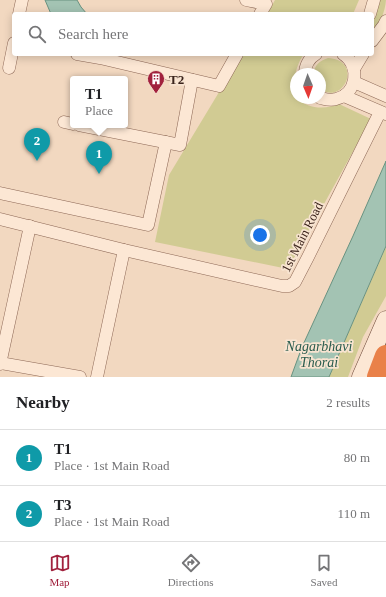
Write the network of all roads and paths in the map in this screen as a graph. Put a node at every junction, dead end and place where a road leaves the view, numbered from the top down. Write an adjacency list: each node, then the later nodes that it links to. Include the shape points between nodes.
1 (22, 0): 5 (street)
2 (246, 0): 4 (street)
3 (374, 0): 6 (street)
4 (265, 6)
5 (20, 12)
6 (371, 12)
7 (386, 21): 8 (street)
8 (374, 38)
9 (12, 53): 15 (street)
10 (89, 56): 18 (street)
11 (236, 56): 18 (street, via 219,86)
12 (314, 56): 16 (street)
13 (345, 56): 17 (street, via 351,62)
14 (362, 56): 17 (street)
15 (9, 68)
16 (306, 68)
17 (354, 75): 19 (street, via 352,87); 20 (street)
18 (192, 80): 24 (street, via 180,145)
19 (344, 96): 21 (street); 22 (street)
20 (386, 96)
21 (326, 100)
22 (384, 113): 28 (street, 1st Main Road, via 292,284 286,287)
23 (94, 128): 24 (street)
24 (166, 142): 25 (street, via 148,225)
25 (0, 193)
26 (0, 219): 27 (street, 1st Main Road)
27 (30, 226): 28 (street, 1st Main Road); 31 (street)
28 (124, 250): 33 (street)
29 (386, 320): 34 (street)
30 (386, 356): 35 (highway)
31 (0, 363): 32 (street)
32 (80, 377)
33 (97, 377)
34 (361, 377)
35 (378, 377)

